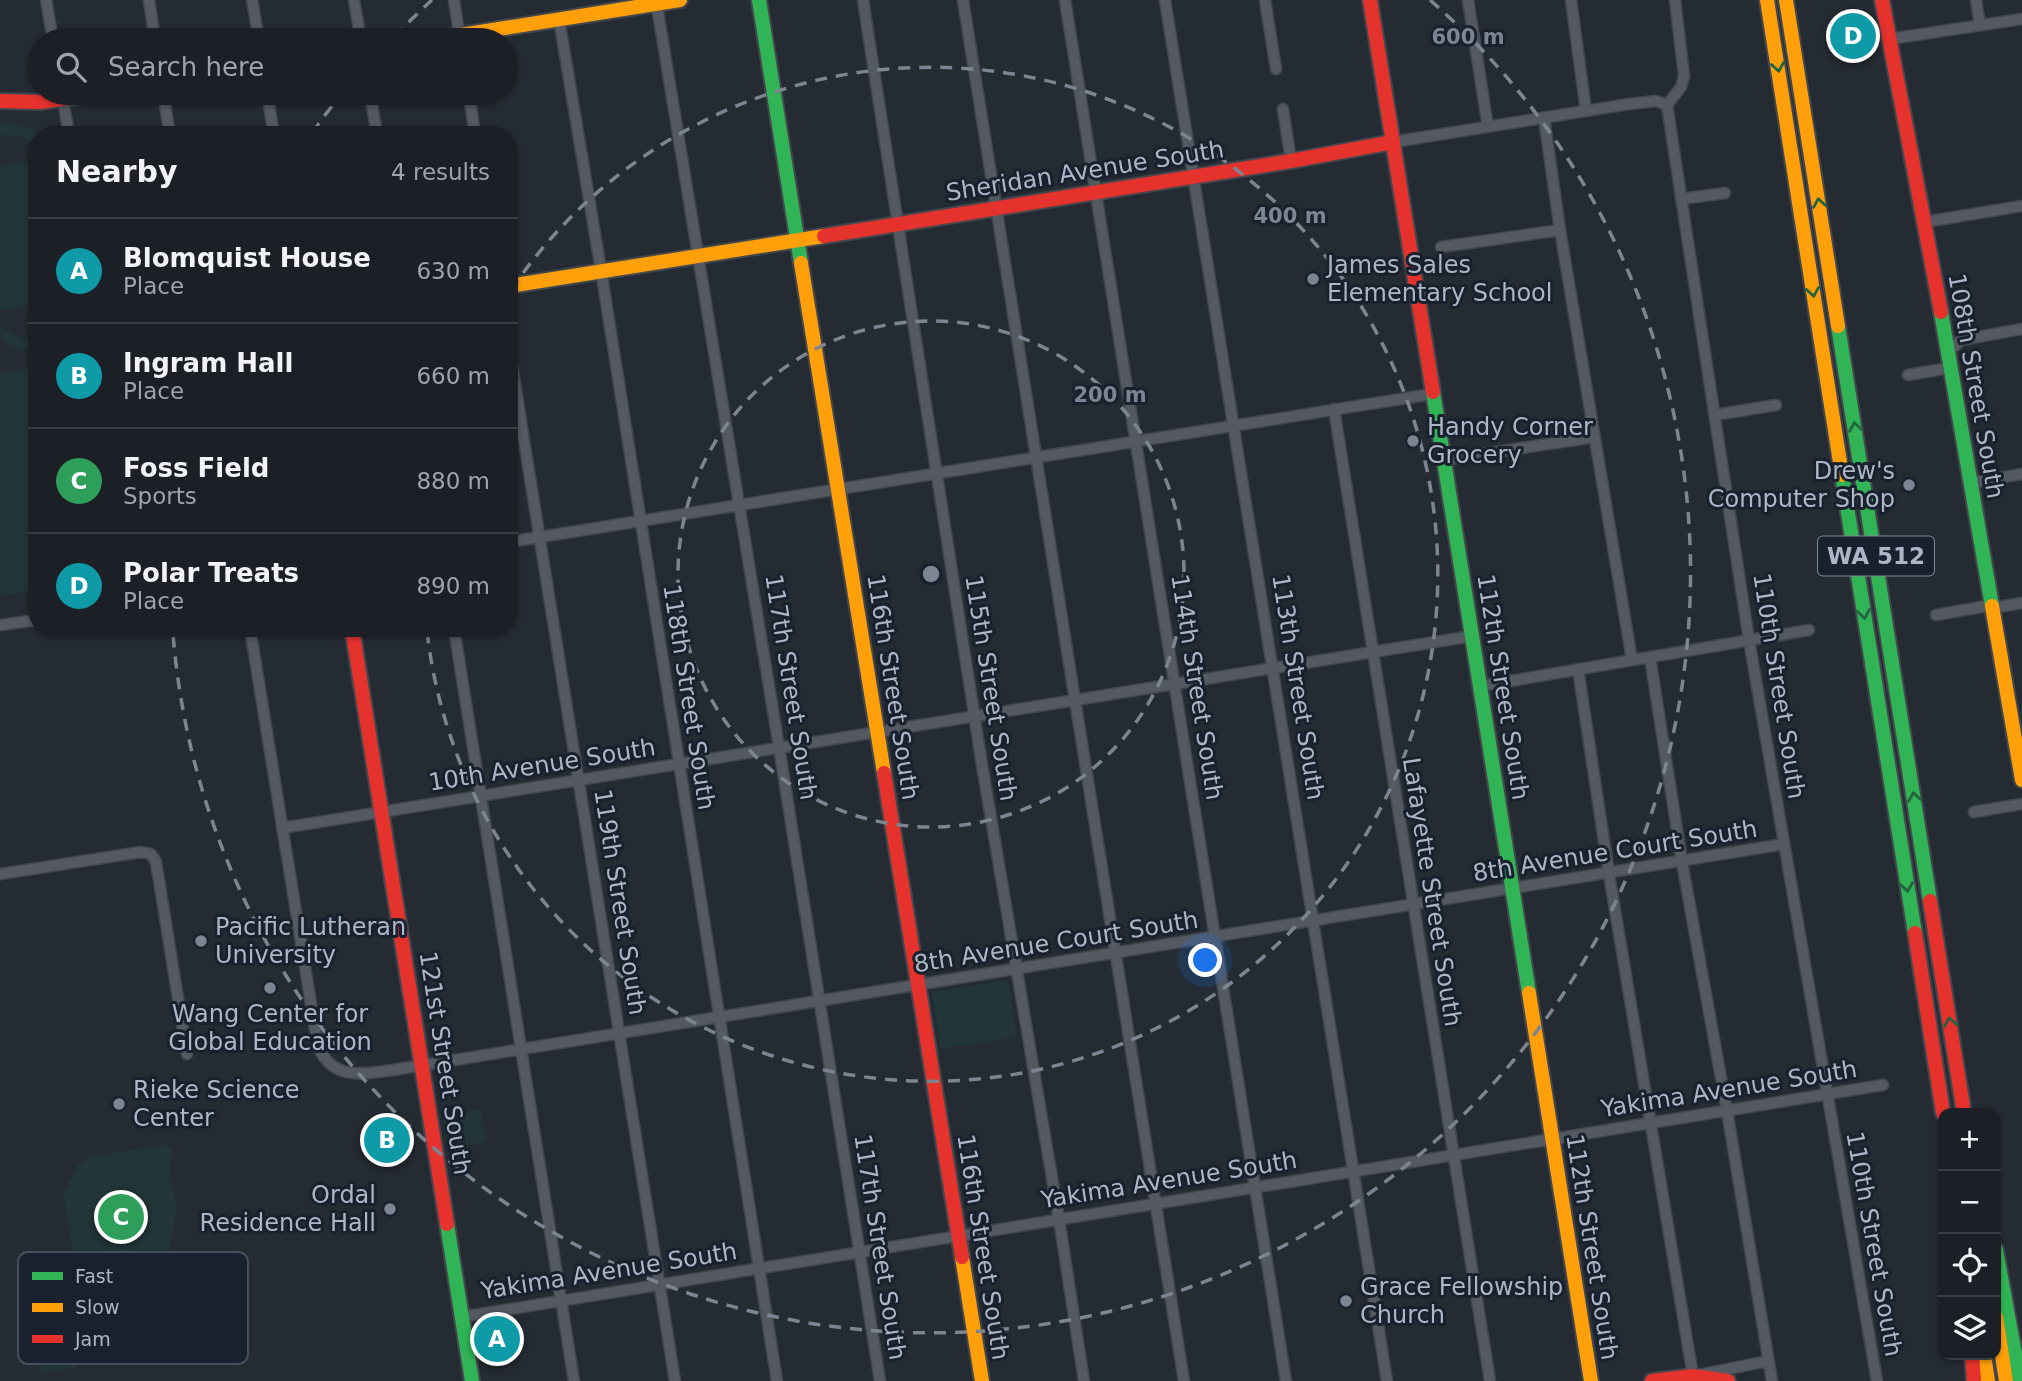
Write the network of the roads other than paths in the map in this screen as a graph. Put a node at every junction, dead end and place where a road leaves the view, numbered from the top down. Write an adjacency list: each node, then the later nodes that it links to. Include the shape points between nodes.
1 (46, 0): 25 (street)
2 (149, 0): 26 (street)
3 (252, 0): 27 (street)
4 (354, 0): 28 (street)
5 (454, 0): 29 (street)
6 (680, 0): 21 (main road)
7 (760, 0): 63 (main road, 116th Street South)
8 (863, 0): 61 (street, 115th Street South)
9 (963, 0): 59 (street)
10 (1065, 0): 55 (street, 114th Street South)
11 (1166, 0): 54 (street, 113th Street South)
12 (1265, 0): 32 (street)
13 (1370, 0): 52 (main road, 112th Street South)
14 (1468, 0): 51 (street)
15 (1571, 0): 44 (street)
16 (1675, 0): 42 (street, via 1684,76)
17 (1767, 0): 135 (main road, WA 512, one-way to 135)
18 (1786, 0): 141 (main road, WA 512, one-way to 18)
19 (1882, 0): 31 (main road, 108th Street South)
20 (1976, 0): 24 (street)
21 (657, 2): 22 (main road); 65 (street, 117th Street South)
22 (559, 19): 30 (main road); 66 (street, 118th Street South)
23 (2022, 19): 24 (street)
24 (1980, 25): 31 (street)
25 (51, 28)
26 (153, 28)
27 (257, 28)
28 (359, 28)
29 (458, 28)
30 (512, 28)
31 (1889, 39): 60 (main road, 108th Street South)
32 (1276, 69)
33 (0, 93): 34 (main road)
34 (28, 94)
35 (0, 101): 36 (main road)
36 (28, 102)
37 (63, 105): 46 (street)
38 (165, 105): 47 (street)
39 (269, 105): 48 (street)
40 (372, 105): 49 (street)
41 (470, 105): 50 (street)
42 (1667, 105): 44 (street, Sheridan Avenue South, via 1656,101); 57 (street, 110th Street South)
43 (1283, 109): 53 (street)
44 (1586, 111): 45 (street, Sheridan Avenue South)
45 (1544, 118): 51 (street, Sheridan Avenue South); 62 (street)
46 (67, 126)
47 (168, 126)
48 (272, 126)
49 (376, 126)
50 (474, 126)
51 (1488, 127): 52 (street, Sheridan Avenue South)
52 (1393, 142): 53 (main road, Sheridan Avenue South); 71 (main road, 112th Street South)
53 (1291, 161): 54 (main road, Sheridan Avenue South)
54 (1194, 176): 55 (main road, Sheridan Avenue South); 76 (street, 113th Street South)
55 (1097, 192): 59 (main road, Sheridan Avenue South); 78 (street, 114th Street South)
56 (1726, 193): 57 (street)
57 (1681, 199): 75 (street, 110th Street South)
58 (2022, 206): 60 (street)
59 (996, 208): 61 (main road, Sheridan Avenue South); 79 (street)
60 (1924, 222): 69 (main road, 108th Street South)
61 (897, 224): 63 (main road, Sheridan Avenue South); 81 (street, 115th Street South)
62 (1560, 230): 64 (street); 77 (street)
63 (798, 240): 65 (main road, Sheridan Avenue South); 84 (main road, 116th Street South)
64 (1441, 247)
65 (697, 256): 66 (main road, Sheridan Avenue South); 85 (street, 117th Street South)
66 (601, 270): 67 (main road, Sheridan Avenue South); 86 (street, 118th Street South)
67 (518, 284)
68 (2022, 329): 69 (street, via 1961,340)
69 (1947, 361): 70 (street); 83 (main road, 108th Street South)
70 (1908, 375)
71 (1432, 394): 74 (street); 80 (main road, 112th Street South)
72 (518, 402): 87 (street, 119th Street South)
73 (1776, 405): 75 (street)
74 (1334, 409): 76 (street); 100 (street, Lafayette Street South)
75 (1715, 415): 99 (street, 110th Street South)
76 (1235, 425): 78 (street); 103 (street, 113th Street South)
77 (1595, 437): 80 (street); 102 (street)
78 (1136, 441): 79 (street); 105 (street, 114th Street South)
79 (1036, 458): 81 (street); 107 (street)
80 (1443, 460): 95 (main road, 112th Street South)
81 (937, 474): 84 (street); 108 (street, 115th Street South)
82 (2022, 474): 83 (street)
83 (1970, 483): 90 (main road, 108th Street South)
84 (838, 489): 85 (street); 109 (main road, 116th Street South)
85 (740, 505): 86 (street); 110 (street, 117th Street South)
86 (641, 521): 87 (street); 111 (street, 118th Street South)
87 (540, 538): 88 (street); 112 (street, 119th Street South)
88 (518, 541)
89 (2022, 603): 90 (street)
90 (1992, 606): 91 (street); 113 (main road, 108th Street South)
91 (1936, 615)
92 (28, 621): 93 (street)
93 (0, 625)
94 (1809, 630): 99 (street)
95 (1472, 636): 100 (street, 10th Avenue South); 106 (main road, 112th Street South)
96 (251, 637): 118 (street)
97 (353, 637): 116 (main road, 121st Street South)
98 (456, 637): 114 (street)
99 (1749, 640): 101 (street); 119 (street, 110th Street South)
100 (1372, 652): 103 (street, 10th Avenue South); 124 (street, Lafayette Street South)
101 (1650, 657): 102 (street); 120 (street)
102 (1632, 660): 104 (street)
103 (1272, 668): 105 (street, 10th Avenue South); 125 (street, 113th Street South)
104 (1578, 669): 106 (street); 122 (street)
105 (1175, 684): 107 (street, 10th Avenue South); 126 (street, 114th Street South)
106 (1481, 686): 123 (main road, 112th Street South)
107 (1074, 700): 108 (street, 10th Avenue South); 127 (street)
108 (974, 716): 109 (street, 10th Avenue South); 128 (street, 115th Street South)
109 (878, 732): 110 (street, 10th Avenue South); 129 (main road, 116th Street South)
110 (779, 747): 111 (street, 10th Avenue South); 130 (street, 117th Street South)
111 (679, 764): 112 (street, 10th Avenue South); 131 (street, 118th Street South)
112 (579, 780): 114 (street, 10th Avenue South); 132 (street, 119th Street South)
113 (2022, 780)
114 (482, 796): 116 (street, 10th Avenue South); 133 (street)
115 (2022, 804): 117 (street)
116 (382, 812): 118 (street, 10th Avenue South); 136 (main road, 121st Street South)
117 (1974, 812)
118 (282, 828): 136 (street, 8th Avenue Court South, via 318,1047 324,1059 335,1069 356,1074)
119 (1784, 845): 120 (street, 8th Avenue Court South); 138 (street, 110th Street South)
120 (1682, 862): 122 (street, 8th Avenue Court South); 142 (street)
121 (0, 874): 134 (street, via 151,854 156,862)
122 (1609, 874): 123 (street, 8th Avenue Court South); 143 (street)
123 (1512, 889): 124 (street, 8th Avenue Court South); 144 (main road, 112th Street South)
124 (1413, 905): 125 (street, 8th Avenue Court South); 145 (street, Lafayette Street South)
125 (1315, 921): 126 (street, 8th Avenue Court South); 146 (street, 113th Street South)
126 (1215, 937): 127 (street, 8th Avenue Court South); 147 (street, 114th Street South)
127 (1115, 953): 128 (street, 8th Avenue Court South); 148 (street)
128 (1017, 970): 129 (street, 8th Avenue Court South); 149 (street, 115th Street South)
129 (918, 985): 130 (street, 8th Avenue Court South); 150 (main road, 116th Street South)
130 (820, 1001): 131 (street, 8th Avenue Court South); 151 (street, 117th Street South)
131 (719, 1017): 132 (street, 8th Avenue Court South); 152 (street, 118th Street South)
132 (619, 1034): 133 (street, 8th Avenue Court South); 154 (street, 119th Street South)
133 (521, 1049): 136 (street, 8th Avenue Court South); 155 (street)
134 (187, 1054)
135 (1934, 1055): 139 (main road); 140 (main road, WA 512)
136 (422, 1065): 156 (main road, 121st Street South)
137 (1883, 1085): 138 (street, Yakima Avenue South)
138 (1827, 1094): 142 (street, Yakima Avenue South); 177 (street, 110th Street South)
139 (1941, 1108)
140 (1942, 1108)
141 (1966, 1108)
142 (1727, 1111): 143 (street, Yakima Avenue South); 160 (street)
143 (1651, 1122): 144 (street, Yakima Avenue South); 161 (street)
144 (1551, 1139): 145 (street, Yakima Avenue South); 173 (main road, 112th Street South)
145 (1453, 1155): 146 (street, Yakima Avenue South); 172 (street, Lafayette Street South)
146 (1353, 1171): 147 (street, Yakima Avenue South); 171 (street, 113th Street South)
147 (1256, 1187): 148 (street, Yakima Avenue South); 170 (street, 114th Street South)
148 (1156, 1203): 149 (street, Yakima Avenue South); 169 (street)
149 (1059, 1219): 150 (street, Yakima Avenue South); 168 (street, 115th Street South)
150 (959, 1236): 151 (street, Yakima Avenue South); 167 (main road, 116th Street South)
151 (860, 1252): 152 (street, Yakima Avenue South); 166 (street, 117th Street South)
152 (759, 1268): 154 (street, Yakima Avenue South); 165 (street, 118th Street South)
153 (2001, 1277): 181 (main road)
154 (660, 1284): 155 (street, Yakima Avenue South); 164 (street, 119th Street South)
155 (562, 1300): 156 (street, Yakima Avenue South); 163 (street)
156 (462, 1317): 162 (main road, 121st Street South)
157 (2001, 1349): 180 (main road)
158 (1973, 1360): 178 (main road)
159 (1985, 1360): 179 (main road)
160 (1769, 1361): 161 (street); 176 (street)
161 (1693, 1376): 174 (main road); 175 (main road)
162 (472, 1381)
163 (574, 1381)
164 (675, 1381)
165 (777, 1381)
166 (880, 1381)
167 (982, 1381)
168 (1084, 1381)
169 (1184, 1381)
170 (1286, 1381)
171 (1387, 1381)
172 (1490, 1381)
173 (1591, 1381)
174 (1652, 1381)
175 (1728, 1381)
176 (1772, 1381)
177 (1877, 1381)
178 (1975, 1381)
179 (1988, 1381)
180 (2006, 1381)
181 (2020, 1381)

